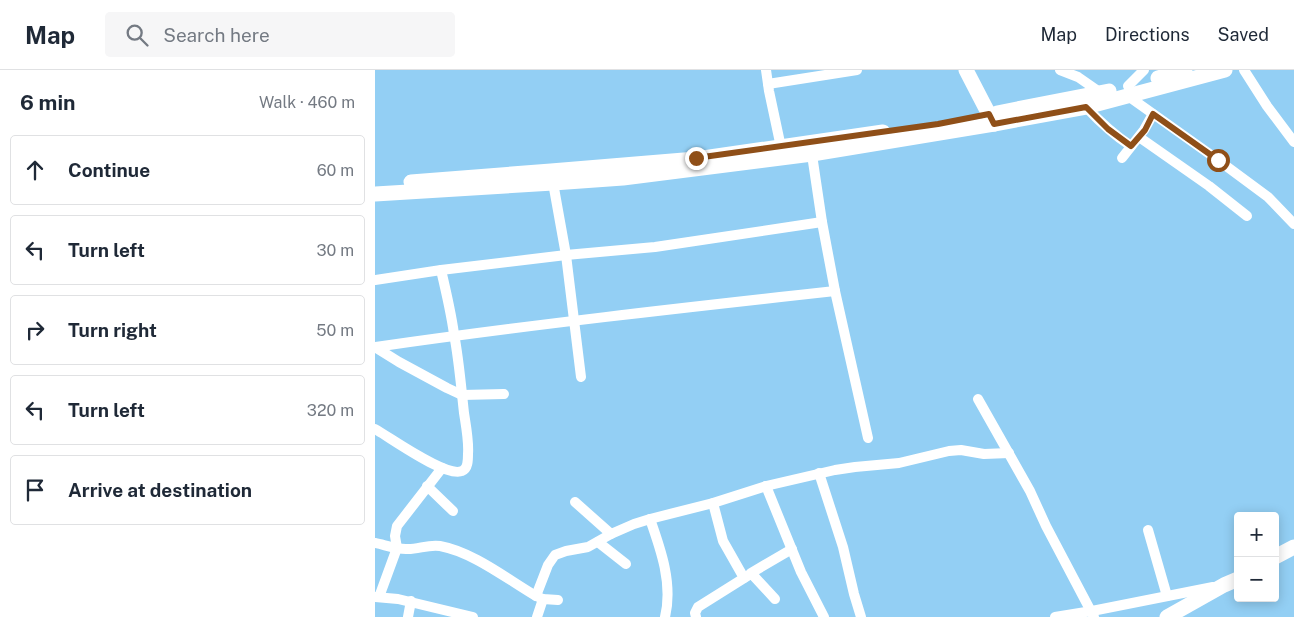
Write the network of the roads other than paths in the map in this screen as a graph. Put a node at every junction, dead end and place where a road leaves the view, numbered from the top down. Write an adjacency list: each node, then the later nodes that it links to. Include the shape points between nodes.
1 (766, 70): 10 (street)
2 (857, 70): 10 (street)
3 (966, 70): 15 (street)
4 (1060, 70): 9 (street)
5 (1144, 70): 11 (street)
6 (1185, 70): 11 (street)
7 (1225, 70): 11 (street)
8 (1244, 70): 17 (street)
9 (1077, 74): 12 (street)
10 (768, 84): 20 (street)
11 (1128, 91): 12 (street); 13 (street); 14 (street)
12 (1101, 93): 15 (street)
13 (1086, 107): 15 (street); 18 (street)
14 (1153, 114): 16 (street); 27 (street, via 1268,197)
15 (992, 119): 19 (street, via 938,124)
16 (1139, 137): 18 (street); 25 (street)
17 (1294, 142)
18 (1131, 146): 21 (street)
19 (811, 148): 20 (street); 26 (street)
20 (782, 152): 22 (street, via 696,158)
21 (1122, 158)
22 (552, 177): 23 (street); 24 (street); 28 (street)
23 (375, 184)
24 (375, 194)
25 (1247, 216)
26 (822, 222): 28 (street, via 655,247); 31 (street)
27 (1294, 224)
28 (566, 255): 29 (street); 32 (street)
29 (441, 270): 30 (street); 33 (street)
30 (375, 280)
31 (835, 291): 32 (street); 39 (street)
32 (574, 321): 33 (street); 34 (street)
33 (455, 335): 35 (street); 35 (street, via 375,347)
34 (581, 377)
35 (462, 394): 36 (street); 41 (street, via 469,452 466,469 453,472)
36 (504, 394)
37 (978, 399): 40 (street)
38 (375, 429): 41 (street)
39 (868, 438)
40 (1009, 453): 42 (street, via 949,451 899,463); 66 (street)
41 (442, 468): 43 (street)
42 (819, 473): 44 (street); 74 (street)
43 (427, 486): 47 (street); 54 (street, via 397,526)
44 (766, 486): 46 (street); 55 (street)
45 (575, 502): 50 (street)
46 (713, 503): 48 (street); 58 (street, via 723,541)
47 (453, 511)
48 (650, 519): 50 (street); 71 (street, via 660,546 667,583)
49 (1149, 530): 60 (street)
50 (611, 534): 51 (street)
51 (598, 542): 57 (street); 62 (street, via 551,558)
52 (375, 543): 54 (street)
53 (1294, 547): 56 (street)
54 (397, 548): 61 (street); 62 (street, via 440,546 462,553)
55 (792, 549): 58 (street); 73 (street)
56 (1279, 555)
57 (626, 564)
58 (748, 576): 63 (street); 72 (street, via 698,607)
59 (1231, 582): 60 (street); 76 (street)
60 (1167, 596): 66 (street)
61 (377, 597): 65 (street)
62 (540, 598): 64 (street); 70 (street)
63 (775, 599)
64 (558, 600)
65 (411, 602): 67 (street); 68 (street)
66 (1093, 614): 75 (street)
67 (462, 616): 69 (street)
68 (408, 617)
69 (473, 617)
70 (537, 617)
71 (665, 617)
72 (696, 617)
73 (824, 617)
74 (861, 617)
75 (1055, 617)
76 (1167, 617)

